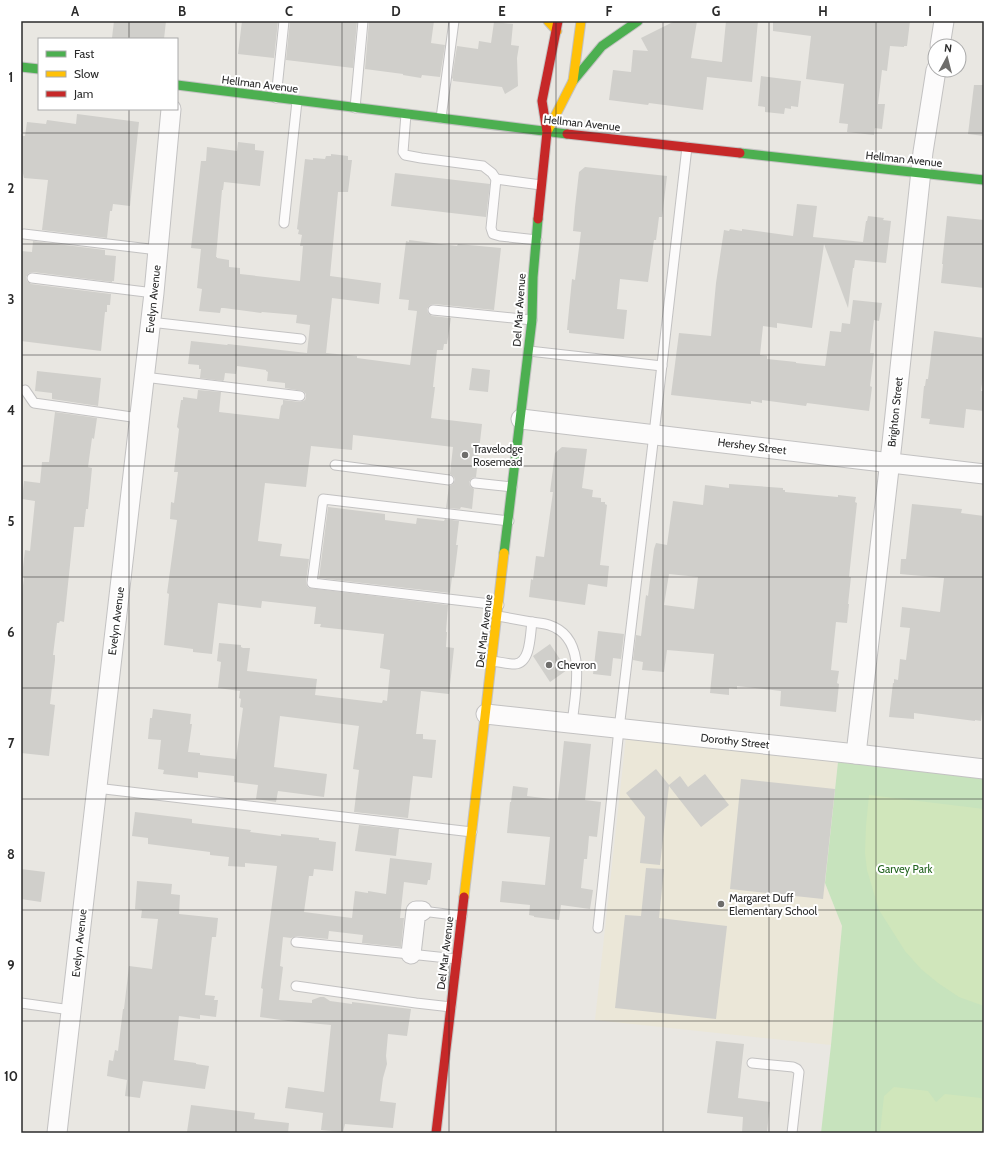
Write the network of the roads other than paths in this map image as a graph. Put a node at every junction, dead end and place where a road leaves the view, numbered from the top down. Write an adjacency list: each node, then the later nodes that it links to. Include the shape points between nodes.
1 (284, 21): 16 (lane)
2 (363, 21): 18 (lane)
3 (454, 21): 21 (lane)
4 (548, 21): 9 (main road)
5 (558, 21): 9 (main road, Del Mar Avenue)
6 (581, 21): 14 (main road, Del Mar Avenue)
7 (638, 21): 14 (main road, via 602,46)
8 (944, 21): 10 (street)
9 (557, 31): 22 (main road, Del Mar Avenue, via 542,101)
10 (941, 38)
11 (21, 67): 12 (main road)
12 (38, 70)
13 (935, 78): 24 (street, Brighton Street)
14 (574, 81): 22 (main road, Del Mar Avenue)
15 (178, 85): 16 (main road, Hellman Avenue)
16 (276, 98): 17 (main road, Hellman Avenue)
17 (297, 101): 18 (main road, Hellman Avenue); 28 (lane)
18 (355, 108): 20 (main road, Hellman Avenue)
19 (171, 110): 31 (street, Evelyn Avenue)
20 (406, 114): 21 (main road, Hellman Avenue); 25 (lane, via 403,152 405,154 483,166)
21 (441, 118): 22 (main road, Hellman Avenue)
22 (547, 132): 23 (main road, Hellman Avenue); 27 (main road, Del Mar Avenue)
23 (687, 147): 24 (main road, Hellman Avenue); 39 (lane)
24 (921, 172): 26 (main road, Hellman Avenue); 46 (street, Brighton Street)
25 (496, 179): 27 (lane); 30 (lane, via 493,234)
26 (984, 180)
27 (541, 185): 30 (main road, Del Mar Avenue)
28 (284, 223)
29 (24, 234): 31 (lane)
30 (537, 240): 35 (main road, Del Mar Avenue)
31 (158, 250): 33 (street, Evelyn Avenue)
32 (32, 278): 33 (lane)
33 (154, 293): 36 (street, Evelyn Avenue)
34 (433, 310): 35 (lane)
35 (532, 320): 38 (main road, Del Mar Avenue)
36 (150, 322): 37 (lane); 40 (street, Evelyn Avenue)
37 (301, 339)
38 (529, 351): 39 (lane); 44 (main road, Del Mar Avenue)
39 (662, 366): 45 (lane)
40 (144, 377): 42 (lane); 43 (street, Evelyn Avenue)
41 (25, 390): 43 (lane, via 34,403)
42 (300, 396)
43 (140, 418): 62 (street, Evelyn Avenue)
44 (521, 419): 45 (street, Hershey Street); 51 (main road, Del Mar Avenue)
45 (654, 434): 46 (street, Hershey Street); 59 (lane)
46 (889, 462): 48 (street, Hershey Street); 60 (street, Brighton Street)
47 (335, 465): 49 (lane)
48 (984, 474)
49 (450, 480)
50 (475, 483): 51 (lane)
51 (512, 487): 52 (main road, Del Mar Avenue)
52 (509, 521): 53 (main road, Del Mar Avenue); 53 (lane, via 323,499 312,583)
53 (499, 605): 54 (main road, Del Mar Avenue)
54 (498, 616): 55 (lane); 56 (main road, Del Mar Avenue)
55 (532, 622): 56 (lane, via 528,652 524,659 517,664); 58 (lane, via 549,625 558,630 568,639 575,652 577,674)
56 (492, 661): 57 (main road, Del Mar Avenue)
57 (486, 714): 58 (street, Dorothy Street); 63 (main road, Del Mar Avenue)
58 (572, 724): 59 (street, Dorothy Street)
59 (619, 729): 60 (street, Dorothy Street); 66 (lane)
60 (856, 754): 61 (street, Dorothy Street)
61 (984, 769)
62 (96, 788): 63 (lane); 73 (street, Evelyn Avenue)
63 (472, 832): 65 (main road, Del Mar Avenue)
64 (422, 911): 65 (lane); 68 (street, via 416,911)
65 (462, 916): 69 (main road, Del Mar Avenue)
66 (598, 928)
67 (296, 942): 68 (lane)
68 (411, 954): 69 (lane)
69 (457, 959): 72 (main road, Del Mar Avenue)
70 (296, 986): 72 (lane)
71 (21, 1004): 73 (lane)
72 (451, 1007): 76 (main road, Del Mar Avenue)
73 (71, 1010): 75 (street, Evelyn Avenue)
74 (752, 1063): 77 (lane, via 793,1067 799,1072)
75 (57, 1133)
76 (436, 1133)
77 (792, 1133)

